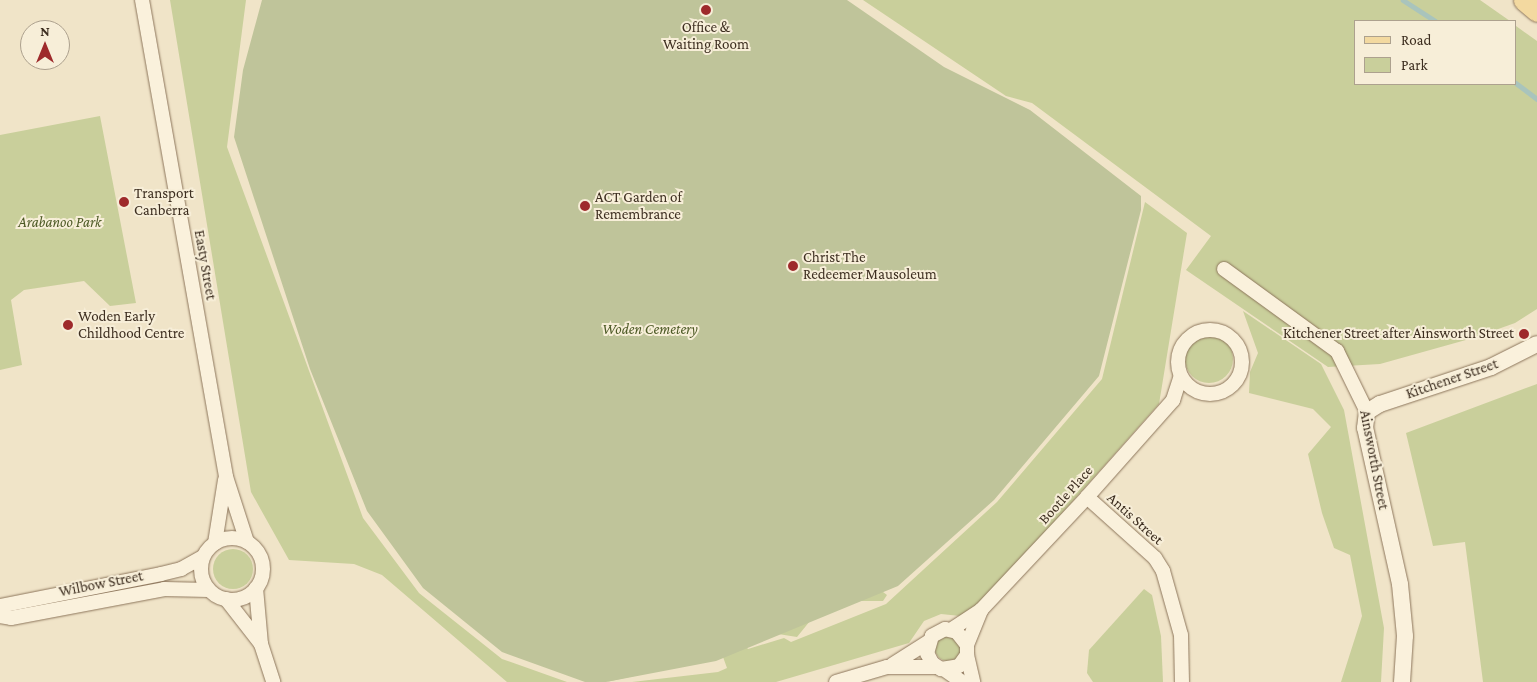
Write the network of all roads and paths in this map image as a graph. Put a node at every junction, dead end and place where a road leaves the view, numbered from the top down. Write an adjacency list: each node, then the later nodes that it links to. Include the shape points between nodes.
1 (142, 0): 10 (street, Easty Street)
2 (1524, 0): 3 (main road)
3 (1537, 11)
4 (1224, 269): 9 (street, Ainsworth Street, via 1337,351)
5 (1537, 344): 9 (street, Kitchener Street, via 1491,367 1380,404)
6 (1182, 376): 7 (street); 7 (street, Bootle Place, via 1179,356 1189,338 1209,330 1219,331 1233,340 1242,359 1236,379 1220,392); 8 (street, Bootle Place)
7 (1195, 390): 8 (street, Bootle Place)
8 (1173, 400): 11 (street, Bootle Place)
9 (1367, 412): 32 (street, Ainsworth Street, via 1365,428 1400,584 1405,636)
10 (226, 477): 12 (street, Easty Street); 13 (street, Easty Street)
11 (1087, 497): 19 (street, Bootle Place); 31 (street, Antis Street, via 1155,558 1163,571 1181,635)
12 (247, 542): 13 (street, via 231,538); 15 (street, via 256,549 262,563 261,579)
13 (215, 543): 14 (street)
14 (203, 557): 16 (street, via 201,574); 18 (street, Wilbow Street, via 181,569 161,574)
15 (256, 588): 17 (street, via 242,598); 23 (street)
16 (209, 590): 17 (street); 20 (street, Wilbow Street, via 164,589 11,618)
17 (226, 599): 23 (street)
18 (0, 606)
19 (982, 610): 21 (street, Bootle Place); 24 (street, Bootle Place)
20 (0, 616)
21 (952, 630): 22 (street, via 938,631); 24 (street, via 962,635)
22 (928, 642): 25 (street); 26 (street, via 928,658)
23 (261, 644): 27 (street)
24 (967, 650): 26 (street, via 959,666); 30 (street)
25 (887, 667): 26 (street); 28 (street)
26 (941, 668): 29 (street)
27 (273, 682)
28 (836, 682)
29 (962, 682)
30 (972, 682)
31 (1182, 682)
32 (1402, 682)

